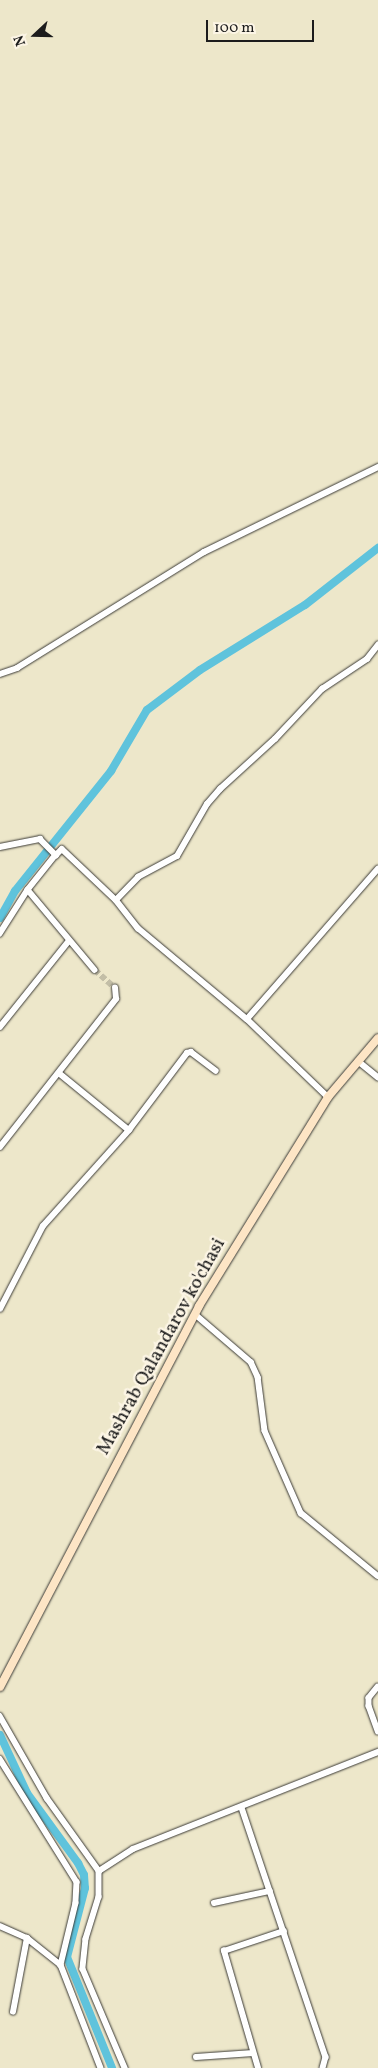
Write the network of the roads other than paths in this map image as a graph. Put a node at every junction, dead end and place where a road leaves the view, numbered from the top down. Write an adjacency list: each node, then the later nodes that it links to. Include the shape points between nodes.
1 (378, 467): 3 (street, via 204,552 17,668)
2 (378, 645): 8 (street, via 366,659 322,689 275,739 220,789 207,804 178,856 138,877)
3 (0, 674)
4 (0, 847): 5 (street, via 40,839)
5 (55, 854): 7 (street); 8 (street, via 62,849)
6 (378, 869): 13 (street)
7 (28, 890): 9 (street); 10 (street)
8 (116, 900): 13 (street, via 138,928)
9 (0, 934)
10 (68, 942): 11 (street); 14 (street)
11 (95, 970)
12 (115, 988): 18 (street, via 116,999)
13 (247, 1019): 20 (street)
14 (0, 1028)
15 (378, 1038): 16 (main road, Mashrab Qalandarov ko'chasi)
16 (358, 1061): 19 (street); 20 (main road, Mashrab Qalandarov ko'chasi)
17 (216, 1071): 21 (street, via 191,1052 187,1053)
18 (58, 1073): 21 (street); 22 (street)
19 (378, 1077)
20 (328, 1097): 24 (main road, Mashrab Qalandarov ko'chasi)
21 (129, 1130): 23 (street, via 43,1226)
22 (0, 1147)
23 (0, 1309)
24 (195, 1314): 25 (street, via 251,1362 258,1377 265,1431 301,1513); 26 (main road, Mashrab Qalandarov ko'chasi)
25 (378, 1576)
26 (0, 1687)
27 (378, 1687): 29 (street, via 369,1698 369,1706)
28 (0, 1716): 33 (street, via 47,1798)
29 (378, 1731)
30 (378, 1752): 32 (street)
31 (0, 1760): 39 (street, via 76,1882 76,1903)
32 (242, 1808): 33 (street, via 133,1849); 34 (street)
33 (99, 1871): 44 (street, via 99,1897 86,1940 83,1969)
34 (270, 1891): 35 (street); 37 (street)
35 (214, 1903)
36 (0, 1926): 38 (street)
37 (284, 1931): 41 (street, via 224,1951); 46 (street, via 326,2057)
38 (27, 1938): 39 (street); 40 (street)
39 (61, 1965): 43 (street)
40 (13, 2012)
41 (253, 2053): 42 (street); 45 (street)
42 (196, 2058)
43 (101, 2068)
44 (125, 2068)
45 (258, 2068)
46 (323, 2068)

